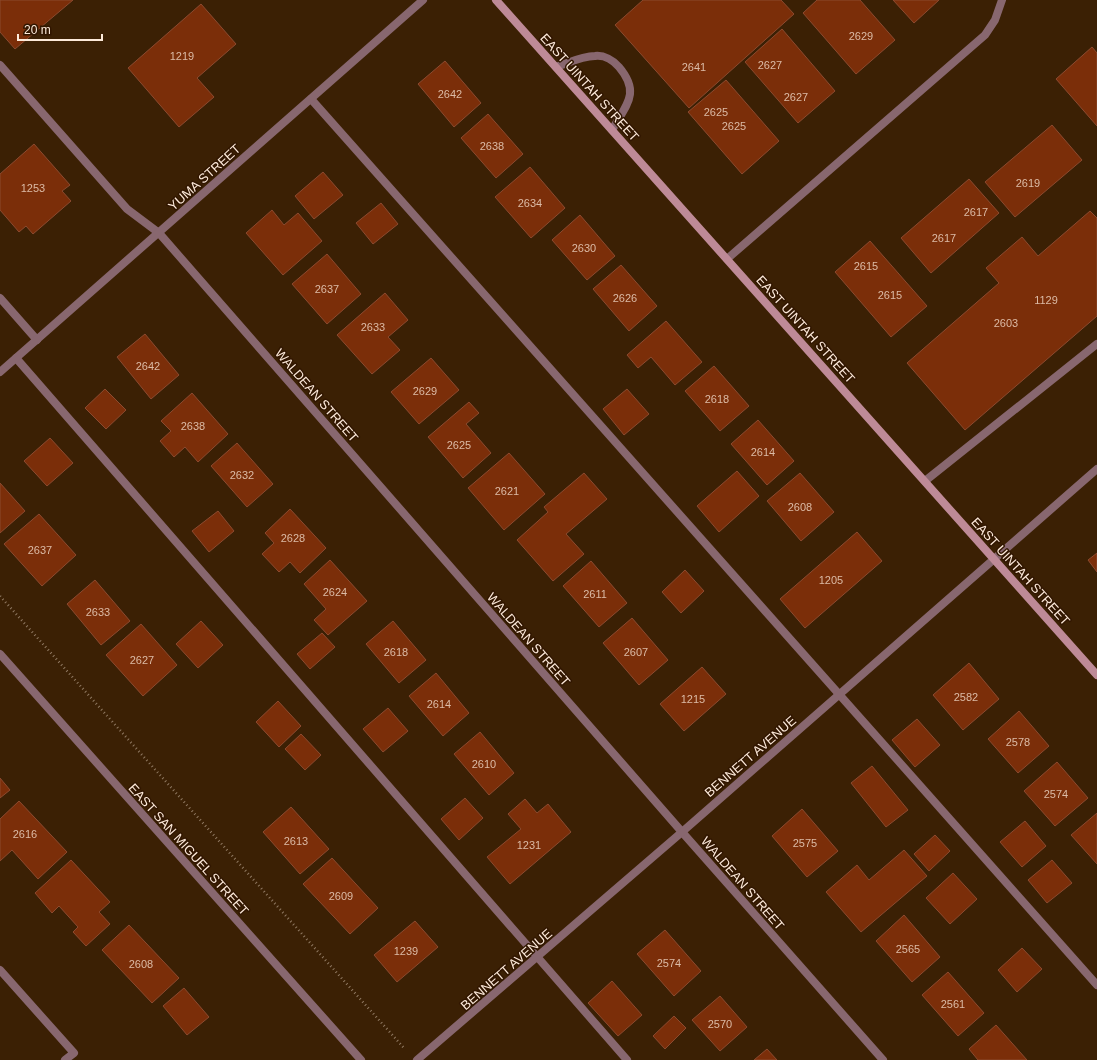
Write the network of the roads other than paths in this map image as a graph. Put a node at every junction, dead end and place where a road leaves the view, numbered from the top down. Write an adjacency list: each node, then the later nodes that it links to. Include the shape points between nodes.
1 (423, 0): 6 (street, YUMA STREET)
2 (496, 0): 5 (main road, EAST UINTAH STREET)
3 (1002, 0): 9 (street, via 986,35)
4 (0, 65): 8 (street, WALDEAN STREET, via 127,209)
5 (556, 67): 7 (main road, EAST UINTAH STREET); 7 (street, via 594,56 606,57 616,63 628,77 632,87 629,99)
6 (311, 99): 8 (street, YUMA STREET); 20 (street)
7 (612, 130): 9 (main road, EAST UINTAH STREET)
8 (159, 233): 11 (street, YUMA STREET); 21 (street, WALDEAN STREET)
9 (727, 259): 16 (main road, EAST UINTAH STREET)
10 (0, 298): 11 (street)
11 (37, 340): 13 (street, YUMA STREET)
12 (1097, 344): 16 (street)
13 (16, 358): 14 (street, YUMA STREET); 22 (street)
14 (0, 372)
15 (1097, 469): 17 (street, BENNETT AVENUE)
16 (925, 482): 17 (main road, EAST UINTAH STREET)
17 (994, 559): 19 (main road, EAST UINTAH STREET); 20 (street, BENNETT AVENUE)
18 (0, 654): 26 (street, EAST SAN MIGUEL STREET)
19 (1097, 675)
20 (839, 694): 21 (street, BENNETT AVENUE); 24 (street)
21 (682, 832): 22 (street, BENNETT AVENUE); 29 (street, WALDEAN STREET)
22 (537, 958): 27 (street, BENNETT AVENUE); 28 (street)
23 (0, 970): 25 (street, via 74,1053)
24 (1097, 985)
25 (65, 1060)
26 (361, 1060)
27 (417, 1060)
28 (626, 1060)
29 (883, 1060)

